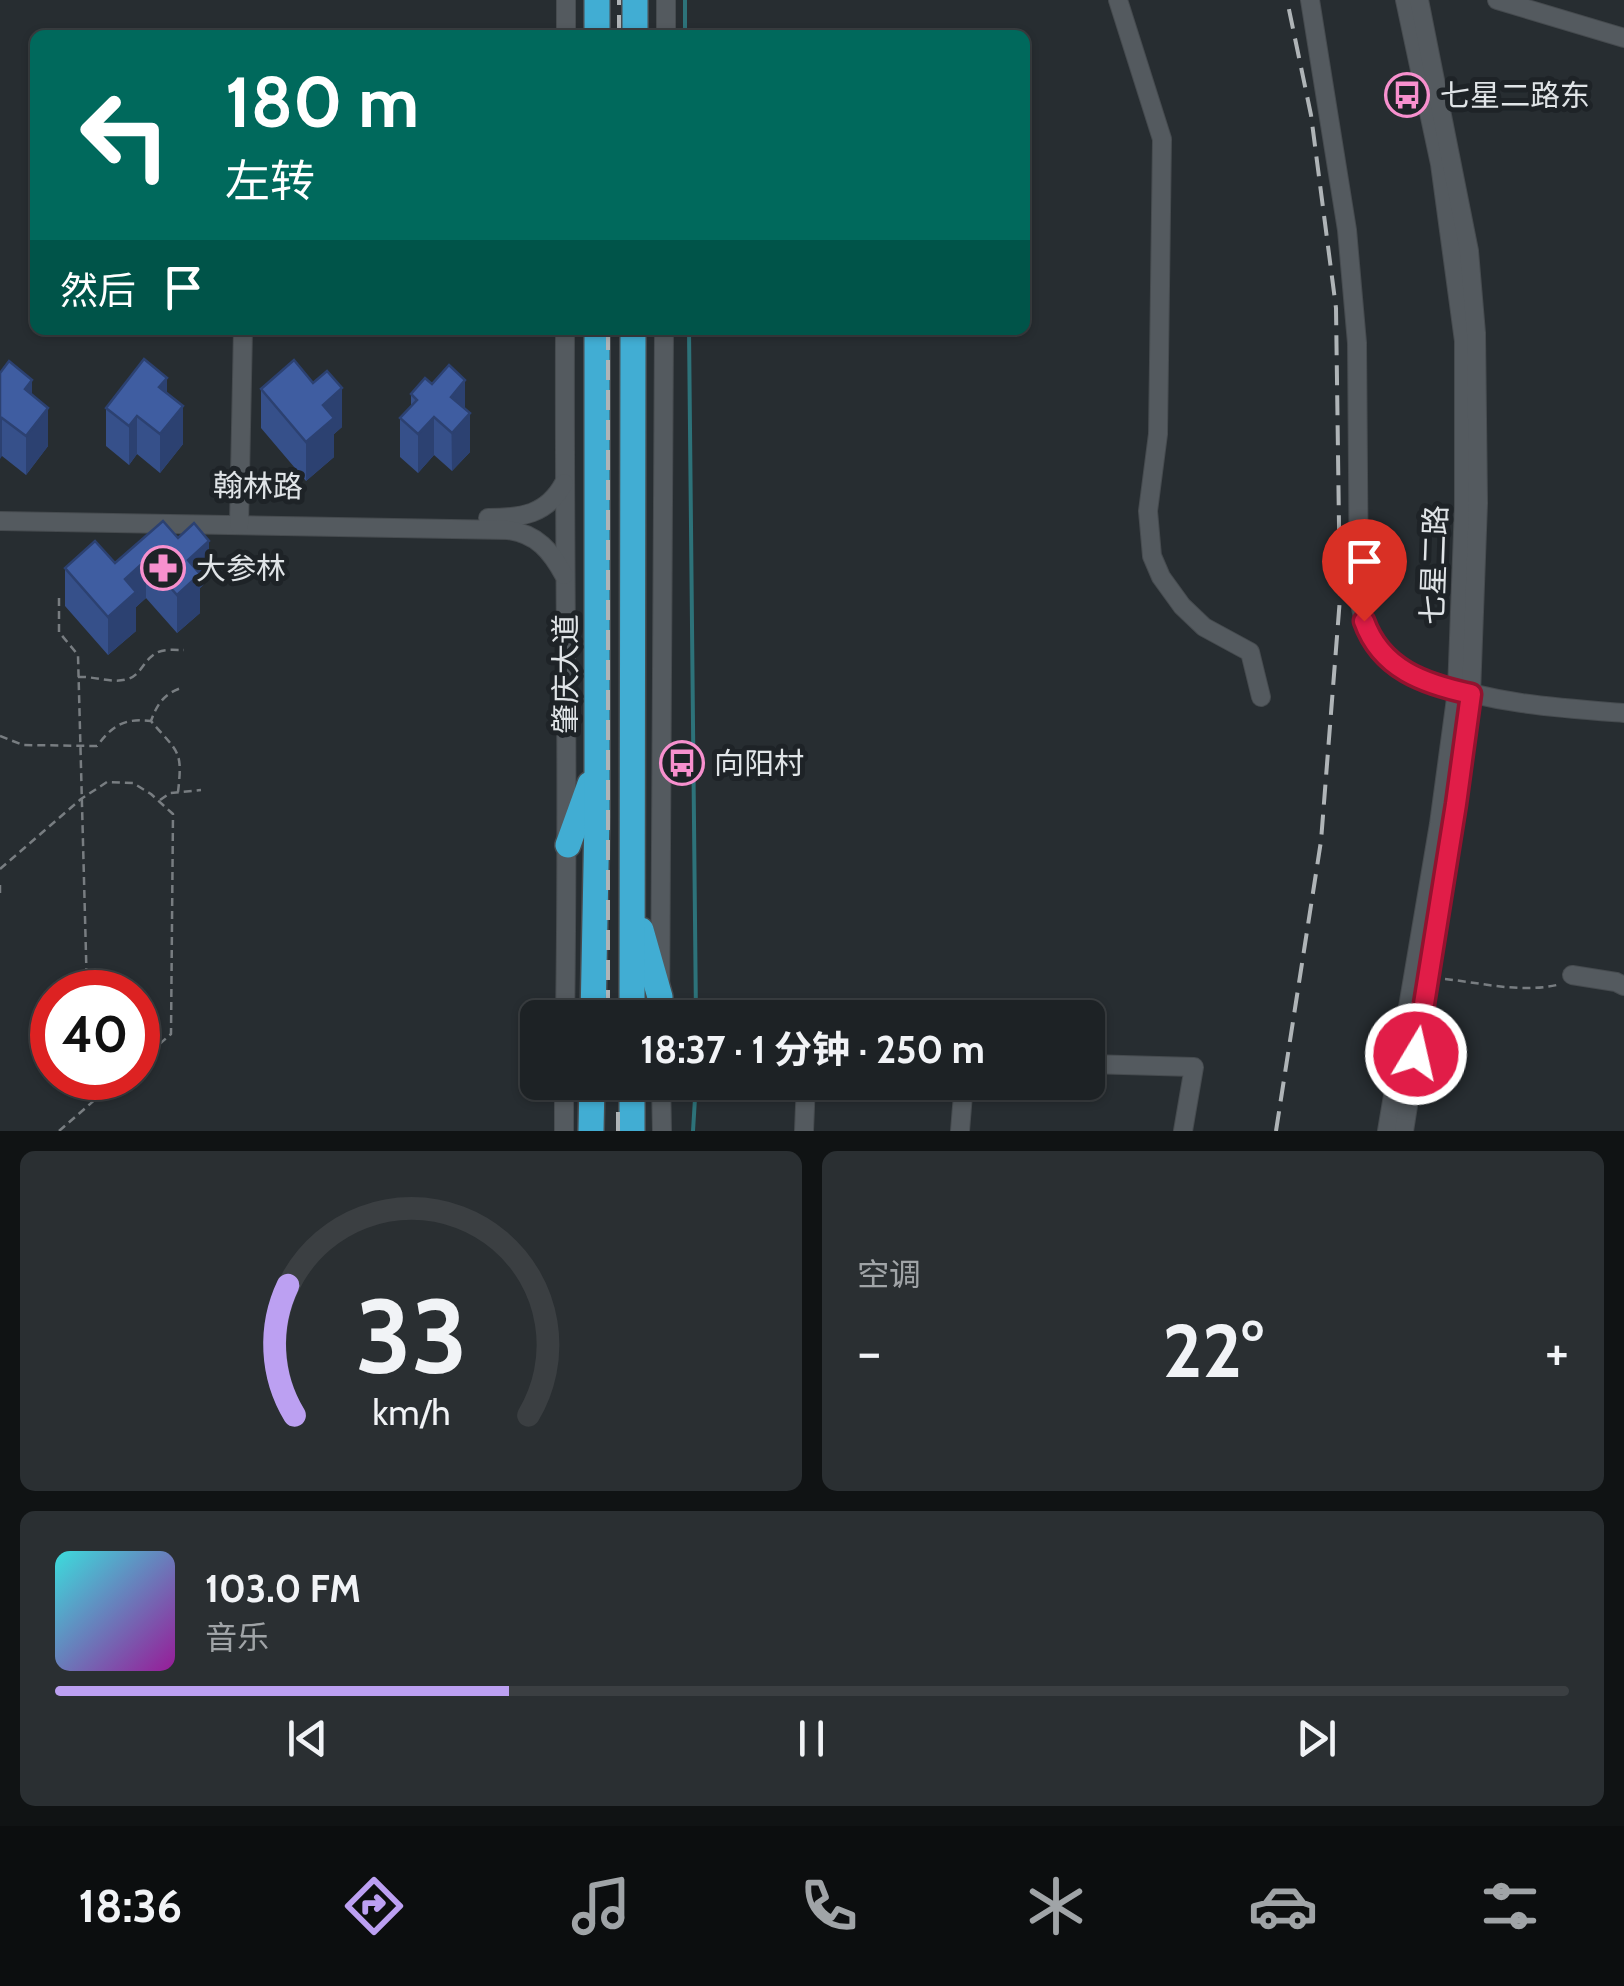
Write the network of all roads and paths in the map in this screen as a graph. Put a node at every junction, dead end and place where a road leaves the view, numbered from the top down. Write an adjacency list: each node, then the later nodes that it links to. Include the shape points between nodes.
1 (552, 0): 10 (street)
2 (597, 0): 11 (highway)
3 (635, 0): 12 (highway)
4 (666, 0): 13 (street)
5 (1118, 0): 31 (street, via 1162,140 1158,434 1148,511 1152,556 1182,606 1204,627 1250,652)
6 (1310, 0): 30 (street, via 1348,230 1364,621 1392,664)
7 (1405, 0): 30 (street, 七星二路, via 1440,164 1464,340)
8 (1419, 0): 30 (street, 七星二路, via 1469,251 1476,333 1478,503)
9 (1497, 0): 14 (street)
10 (566, 18)
11 (597, 30)
12 (635, 30)
13 (666, 30)
14 (1624, 38)
15 (243, 335): 22 (street)
16 (565, 335): 20 (street)
17 (597, 335): 36 (highway, 肇庆大道)
18 (633, 335): 45 (highway)
19 (664, 335): 54 (street)
20 (564, 483): 24 (street, via 542,507); 25 (street)
21 (0, 510): 22 (street, 翰林路)
22 (239, 519): 23 (street, 翰林路); 24 (street, 翰林路)
23 (0, 520)
24 (512, 524): 25 (street, via 540,542)
25 (564, 576): 41 (street)
26 (59, 598): 28 (path, via 59,632 78,655)
27 (184, 650): 28 (path, via 163,650 132,678)
28 (78, 678): 35 (path)
29 (181, 688): 33 (path, via 167,693)
30 (1464, 692): 32 (street); 48 (street, 七星二路); 72 (street, 七星二路)
31 (1262, 697)
32 (1624, 713)
33 (151, 721): 35 (path, via 120,723 97,746); 38 (path, via 180,755)
34 (0, 736): 35 (path, via 22,745)
35 (80, 746): 39 (path)
36 (597, 766): 41 (highway); 51 (highway, 肇庆大道)
37 (201, 790): 38 (path)
38 (178, 792): 40 (path)
39 (81, 799): 40 (path, via 107,782 133,782); 42 (path); 46 (path)
40 (159, 801): 55 (path, via 173,814 171,1034)
41 (568, 845): 50 (street)
42 (0, 869)
43 (0, 885): 44 (path)
44 (0, 893)
45 (632, 895): 52 (highway); 53 (highway)
46 (86, 970)
47 (1572, 974): 48 (path, via 1560,984 1526,989); 49 (street)
48 (1428, 976): 73 (street, 七星二路)
49 (1624, 986)
50 (566, 1000)
51 (593, 1000)
52 (632, 1000)
53 (658, 1000)
54 (660, 1000)
55 (160, 1044)
56 (1105, 1064): 71 (street, via 1194,1067)
57 (94, 1100): 64 (path)
58 (564, 1100): 65 (street)
59 (592, 1100): 66 (highway)
60 (632, 1100): 67 (highway)
61 (661, 1100): 68 (street)
62 (805, 1100): 69 (street)
63 (963, 1100): 70 (street)
64 (59, 1131)
65 (564, 1131)
66 (591, 1131)
67 (632, 1131)
68 (662, 1131)
69 (804, 1131)
70 (960, 1131)
71 (1183, 1131)
72 (1387, 1131)
73 (1404, 1131)

